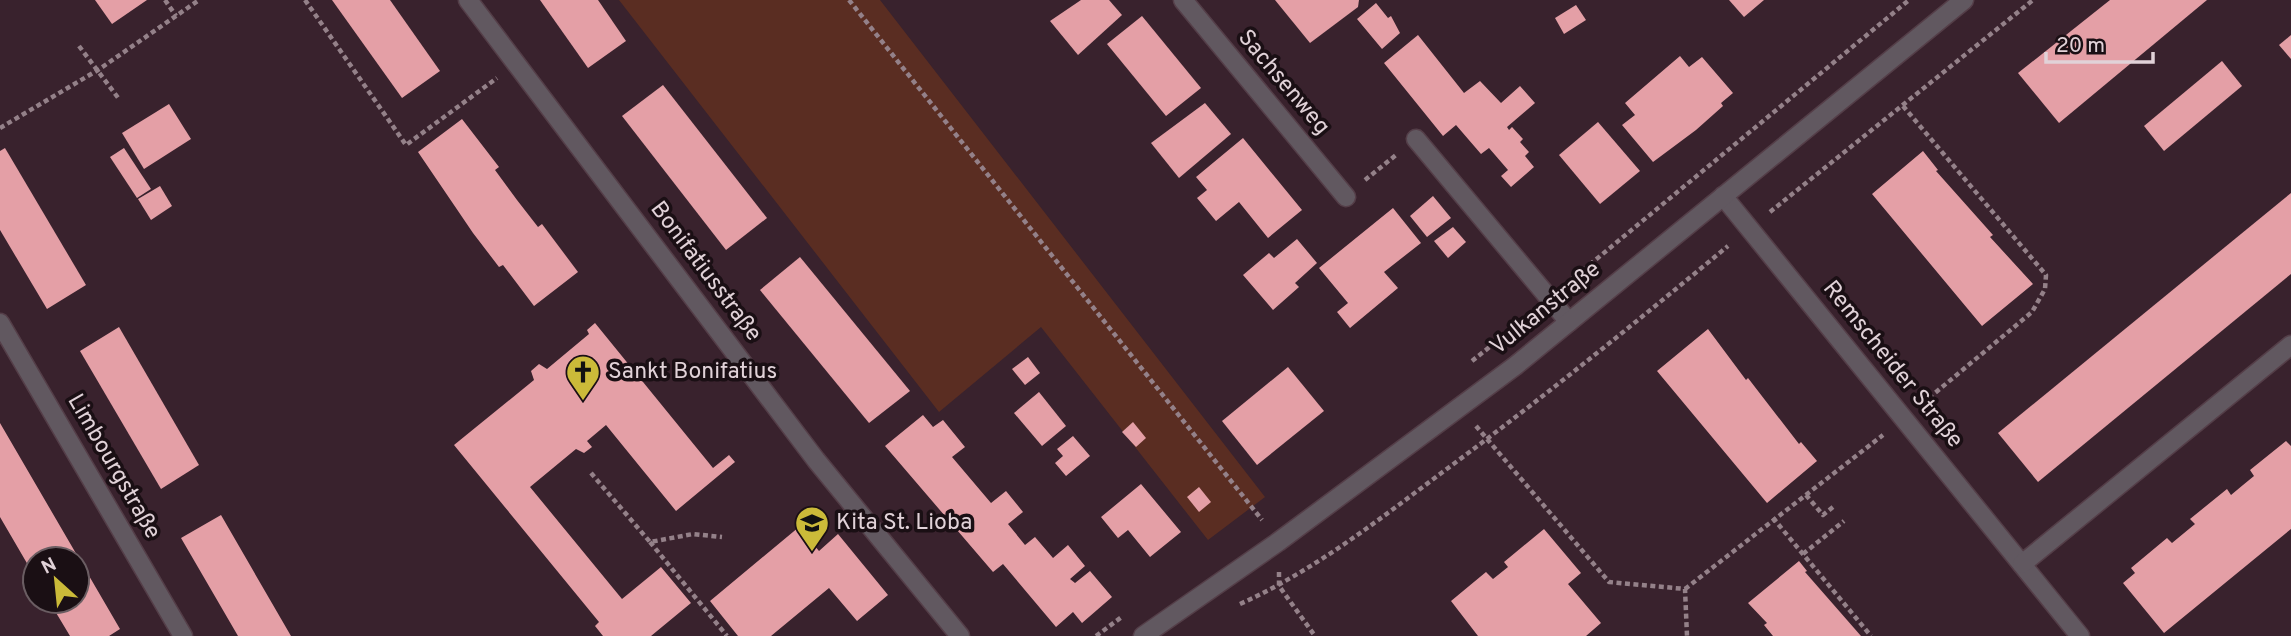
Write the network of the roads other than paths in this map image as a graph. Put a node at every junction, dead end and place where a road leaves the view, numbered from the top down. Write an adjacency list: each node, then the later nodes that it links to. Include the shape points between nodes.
1 (468, 0): 12 (street, Bonifatiusstraße, via 816,460)
2 (1183, 0): 6 (street, Sachsenweg)
3 (1964, 0): 5 (street, Vulkanstraße)
4 (1416, 138): 7 (street)
5 (1723, 196): 7 (street, Vulkanstraße); 10 (street, Remscheider Straße)
6 (1346, 197)
7 (1569, 322): 13 (street, Vulkanstraße, via 1278,542)
8 (0, 323): 11 (street, Limbourgstraße)
9 (2291, 345): 10 (street)
10 (2022, 564): 14 (street, Remscheider Straße)
11 (181, 635)
12 (960, 636)
13 (1143, 636)
14 (2080, 636)

